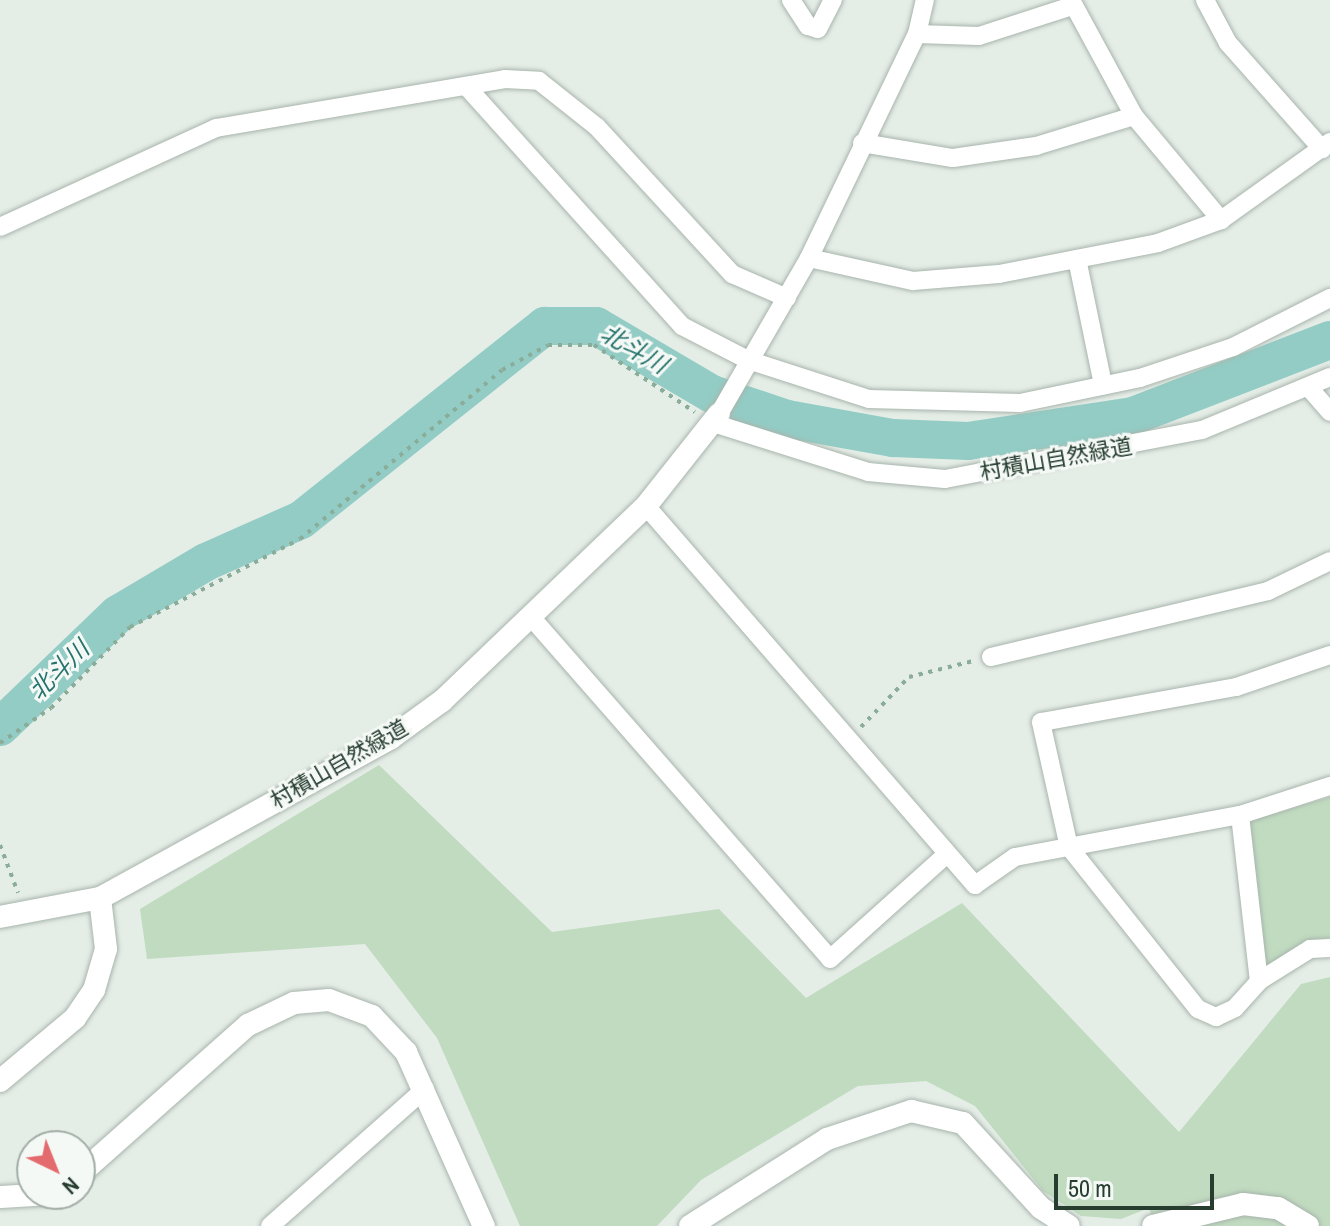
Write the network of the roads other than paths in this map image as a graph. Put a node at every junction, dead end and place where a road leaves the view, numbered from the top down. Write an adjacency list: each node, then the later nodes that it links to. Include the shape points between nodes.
1 (791, 0): 2 (street, via 808,26 818,29)
2 (833, 0)
3 (925, 0): 6 (street)
4 (1205, 0): 10 (street, via 1228,43)
5 (1072, 3): 6 (street, via 979,36); 8 (street)
6 (917, 34): 9 (street)
7 (466, 86): 12 (street, via 216,128); 15 (street, via 539,81 556,92 732,274); 17 (street, via 682,326)
8 (1134, 116): 9 (street, via 1036,146 953,158); 11 (street)
9 (862, 143): 13 (street)
10 (1326, 146): 11 (street)
11 (1221, 220): 14 (street)
12 (0, 227)
13 (809, 258): 14 (street, via 913,281); 15 (street)
14 (1077, 259): 19 (street)
15 (787, 298): 17 (street)
16 (1330, 298): 19 (street, via 1233,347)
17 (744, 366): 19 (street, via 869,399 944,406 1020,403); 22 (street)
18 (1330, 377): 20 (street, 村積山自然緑道)
19 (1103, 385)
20 (1311, 390): 21 (street); 22 (street, 村積山自然緑道, via 1202,430 945,479 868,472 774,446)
21 (1330, 412)
22 (716, 418): 23 (street, 村積山自然緑道)
23 (646, 506): 25 (street, 村積山自然緑道); 31 (street)
24 (1330, 561): 27 (street, via 1268,591)
25 (531, 617): 31 (street, via 830,959); 32 (street, 村積山自然緑道, via 391,738)
26 (1330, 655): 30 (street, via 1236,687 1041,722)
27 (991, 657)
28 (1330, 786): 29 (street)
29 (1240, 815): 30 (street); 35 (street)
30 (1069, 847): 31 (street, via 1015,857 975,885); 35 (street, via 1198,1009 1216,1017 1235,1008)
31 (947, 854)
32 (100, 898): 33 (street, 村積山自然緑道); 36 (street, via 106,949 94,990 75,1018)
33 (0, 917)
34 (1330, 948): 35 (street, via 1310,949)
35 (1259, 981)
36 (0, 1081)
37 (425, 1089): 38 (street, via 395,1038 372,1016 329,1000 294,1003 239,1032); 39 (street); 40 (street)
38 (96, 1160)
39 (480, 1224)
40 (270, 1226)
41 (690, 1226): 42 (street, via 827,1139 911,1111 963,1123 1041,1208)
42 (1069, 1226)
43 (1153, 1226): 44 (street, via 1243,1204 1278,1208)
44 (1308, 1226)

